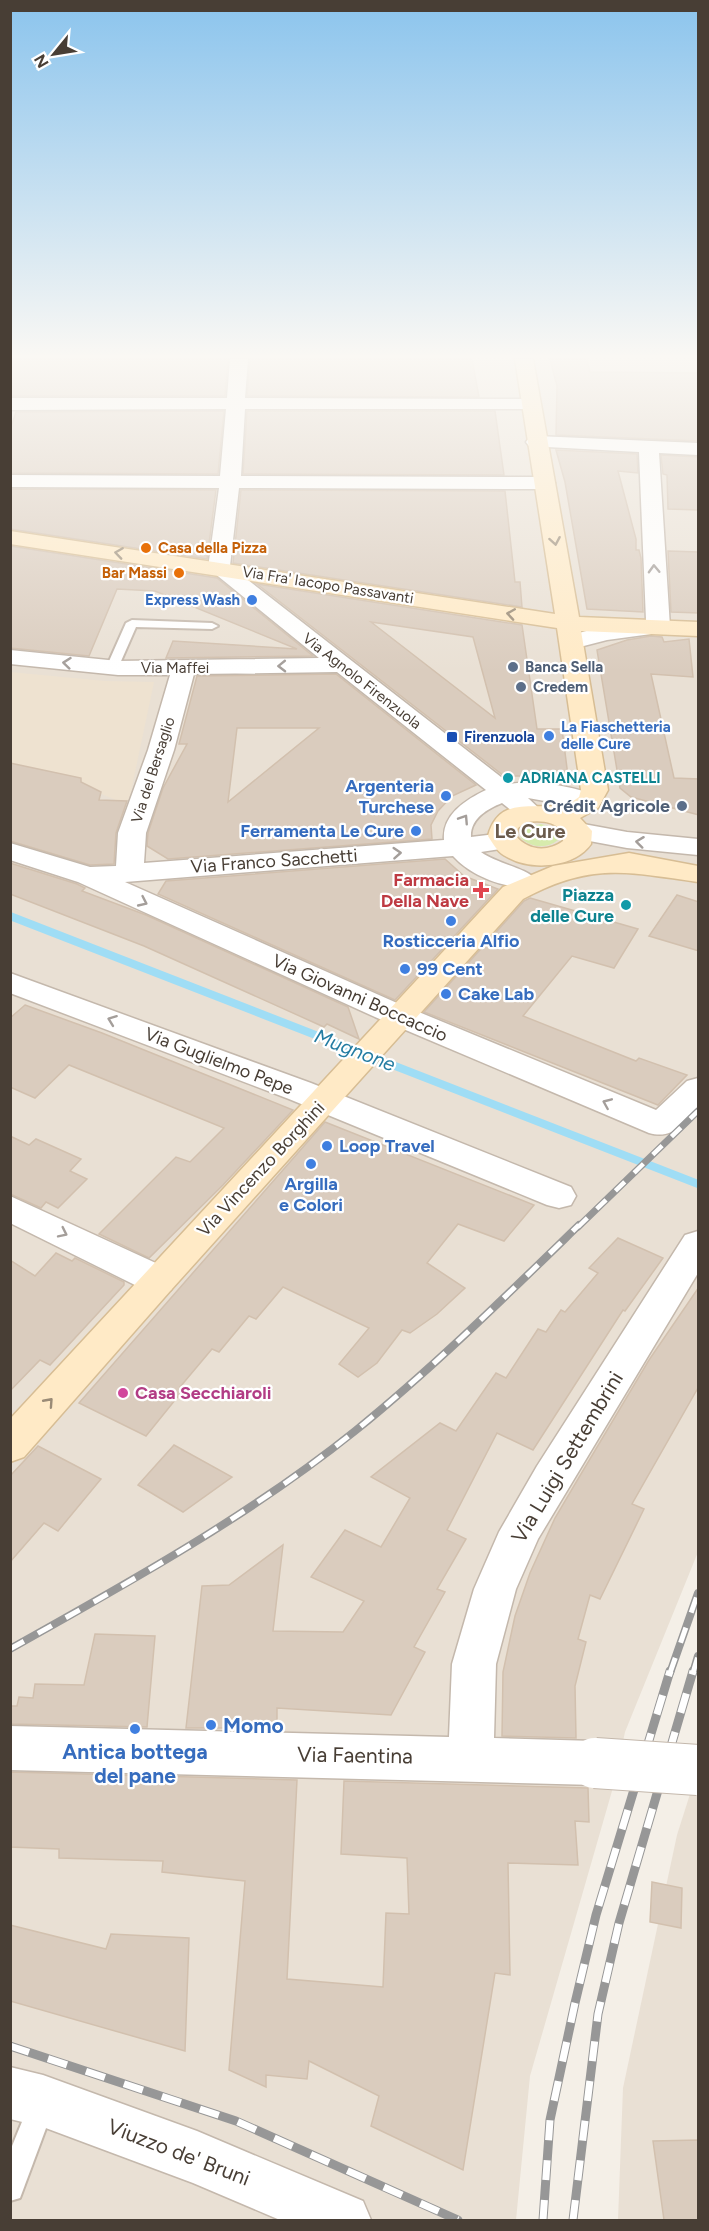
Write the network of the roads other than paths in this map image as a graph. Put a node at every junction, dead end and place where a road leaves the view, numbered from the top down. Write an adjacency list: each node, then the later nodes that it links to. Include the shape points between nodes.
1 (232, 463): 5 (street)
2 (541, 463): 6 (street)
3 (649, 463): 10 (street, one-way to 3)
4 (10, 481): 5 (street)
5 (230, 481): 6 (street); 8 (street)
6 (545, 483): 12 (street, one-way to 12)
7 (10, 537): 8 (street, Via Fra' Iacopo Passavanti, one-way to 7)
8 (219, 568): 12 (street, Via Fra' Iacopo Passavanti, one-way to 8); 14 (street, Via Agnolo Firenzuola)
9 (212, 626): 15 (lane, via 132,623)
10 (652, 627): 11 (street, Via Fra' Iacopo Passavanti); 12 (street, Via Fra' Iacopo Passavanti)
11 (699, 629)
12 (571, 632): 18 (street)
13 (11, 658): 15 (street, Via Maffei, one-way to 13)
14 (341, 665): 16 (street, Via Maffei, one-way to 16); 17 (street, Via Agnolo Firenzuola)
15 (112, 668): 16 (street, Via Maffei)
16 (184, 668): 26 (street, Via del Bersaglio, via 132,833)
17 (507, 792): 18 (street); 19 (street); 21 (street, one-way to 17, via 458,830 465,814)
18 (592, 797): 19 (street)
19 (559, 827): 20 (street, via 513,818 502,829); 22 (street, one-way to 19, via 627,840); 24 (street, via 558,855); 25 (street)
20 (504, 841): 21 (street); 24 (street, via 520,853)
21 (461, 847): 26 (street, Via Franco Sacchetti, one-way to 21); 29 (street, via 483,866)
22 (699, 847)
23 (10, 851): 28 (street, Via Giovanni Boccaccio)
24 (543, 857): 29 (street)
25 (649, 865): 27 (street); 29 (street, via 607,863 580,867)
26 (130, 872): 28 (street, Via Franco Sacchetti)
27 (699, 874)
28 (88, 876): 31 (street, Via Giovanni Boccaccio, one-way to 31)
29 (517, 886): 31 (street, Via Vincenzo Borghini)
30 (15, 989): 33 (street, Via Guglielmo Pepe, one-way to 30)
31 (401, 1016): 32 (street, Via Giovanni Boccaccio, one-way to 31, via 661,1125); 33 (street, Via Vincenzo Borghini)
32 (699, 1089)
33 (332, 1091): 34 (street, Via Guglielmo Pepe); 37 (street, Via Vincenzo Borghini)
34 (559, 1196)
35 (10, 1208): 37 (street, one-way to 37)
36 (699, 1244): 40 (street, Via Luigi Settembrini, via 520,1532 495,1589 474,1664)
37 (158, 1280): 38 (street, Via Vincenzo Borghini, one-way to 37)
38 (10, 1446)
39 (10, 1748): 40 (street, Via Faentina)
40 (471, 1758): 41 (street, Via Faentina, bridge)
41 (699, 1770)
42 (27, 2097): 43 (lane); 44 (street, Viuzzo de' Bruni, via 197,2157)
43 (10, 2188)
44 (344, 2220)

